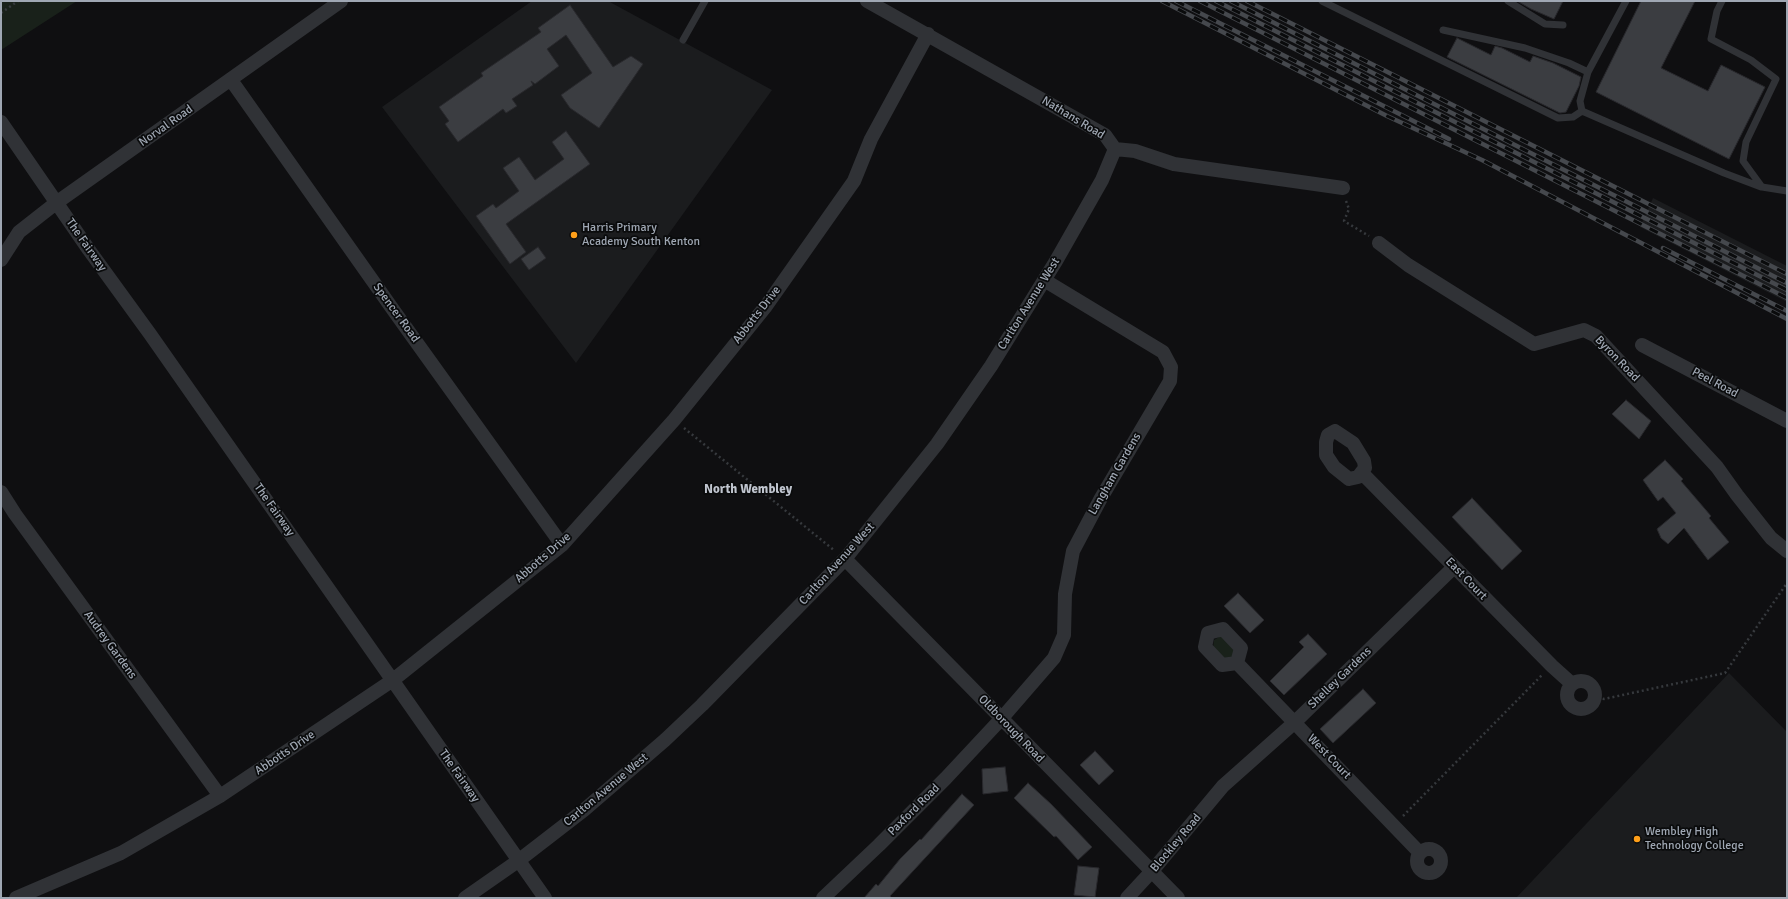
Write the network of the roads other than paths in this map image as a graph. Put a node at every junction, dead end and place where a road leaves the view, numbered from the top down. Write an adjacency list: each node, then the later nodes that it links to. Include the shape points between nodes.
1 (341, 1): 13 (street, Norval Road)
2 (705, 1): 11 (lane)
3 (867, 1): 10 (street, Nathans Road)
4 (1322, 1): 14 (lane, via 1558,118 1573,117)
5 (1508, 1): 8 (lane, via 1545,24)
6 (1626, 1): 12 (lane)
7 (1722, 1): 17 (lane, via 1717,11 1711,39 1752,60 1776,79 1746,142 1743,161)
8 (1563, 25)
9 (1443, 30): 12 (lane, via 1525,48)
10 (928, 34): 16 (street, Nathans Road, via 1105,134); 28 (street, Abbotts Drive, via 871,139 854,181 766,306 674,420)
11 (682, 40)
12 (1588, 72): 14 (lane, via 1580,101)
13 (231, 80): 20 (street, Norval Road); 28 (street, Spencer Road)
14 (1582, 112): 17 (lane)
15 (1, 122): 20 (street, The Fairway)
16 (1115, 149): 18 (street, Nathans Road, via 1135,151 1174,164); 23 (street, Carlton Avenue West, via 1102,180)
17 (1762, 187): 19 (lane)
18 (1343, 188)
19 (1787, 191)
20 (56, 203): 22 (street, Norval Road, via 19,232); 33 (street, The Fairway)
21 (1379, 243): 29 (street, Byron Road, via 1408,265 1534,344 1584,330 1596,336 1717,467 1771,538)
22 (1, 260)
23 (1044, 280): 30 (street, Carlton Avenue West, via 991,366 937,444); 35 (street, Langham Gardens, via 1163,352 1171,367 1170,381 1101,498 1073,552 1065,594 1064,635 1054,658)
24 (1642, 345): 25 (street, Peel Road)
25 (1787, 421)
26 (1362, 473): 31 (street, East Court)
27 (1, 492): 38 (street, Audrey Gardens, via 14,514)
28 (562, 545): 33 (street, Abbotts Drive)
29 (1787, 551)
30 (845, 559): 35 (street, Oldborough Road); 40 (street, Carlton Avenue West, via 665,740 584,810)
31 (1454, 567): 34 (street, East Court); 36 (street, Shelley Gardens)
32 (1237, 663): 36 (street, West Court)
33 (393, 680): 38 (street, Abbotts Drive); 40 (street, The Fairway)
34 (1572, 684): 34 (street, via 1566,692 1569,704 1580,710 1590,707 1596,696 1593,686 1580,680)
35 (1002, 718): 41 (street, Oldborough Road); 45 (street, Paxford Road, via 929,795)
36 (1295, 722): 37 (street, Shelley Gardens); 39 (street, West Court)
37 (1223, 786): 41 (street, Blockley Road)
38 (220, 796): 42 (street, Abbotts Drive, via 121,853)
39 (1420, 852)
40 (518, 861): 43 (street, Carlton Avenue West); 44 (street, The Fairway)
41 (1152, 871): 46 (street, Blockley Road); 47 (street, Oldborough Road)
42 (16, 898)
43 (465, 898)
44 (545, 898)
45 (823, 898)
46 (1127, 898)
47 (1178, 898)

